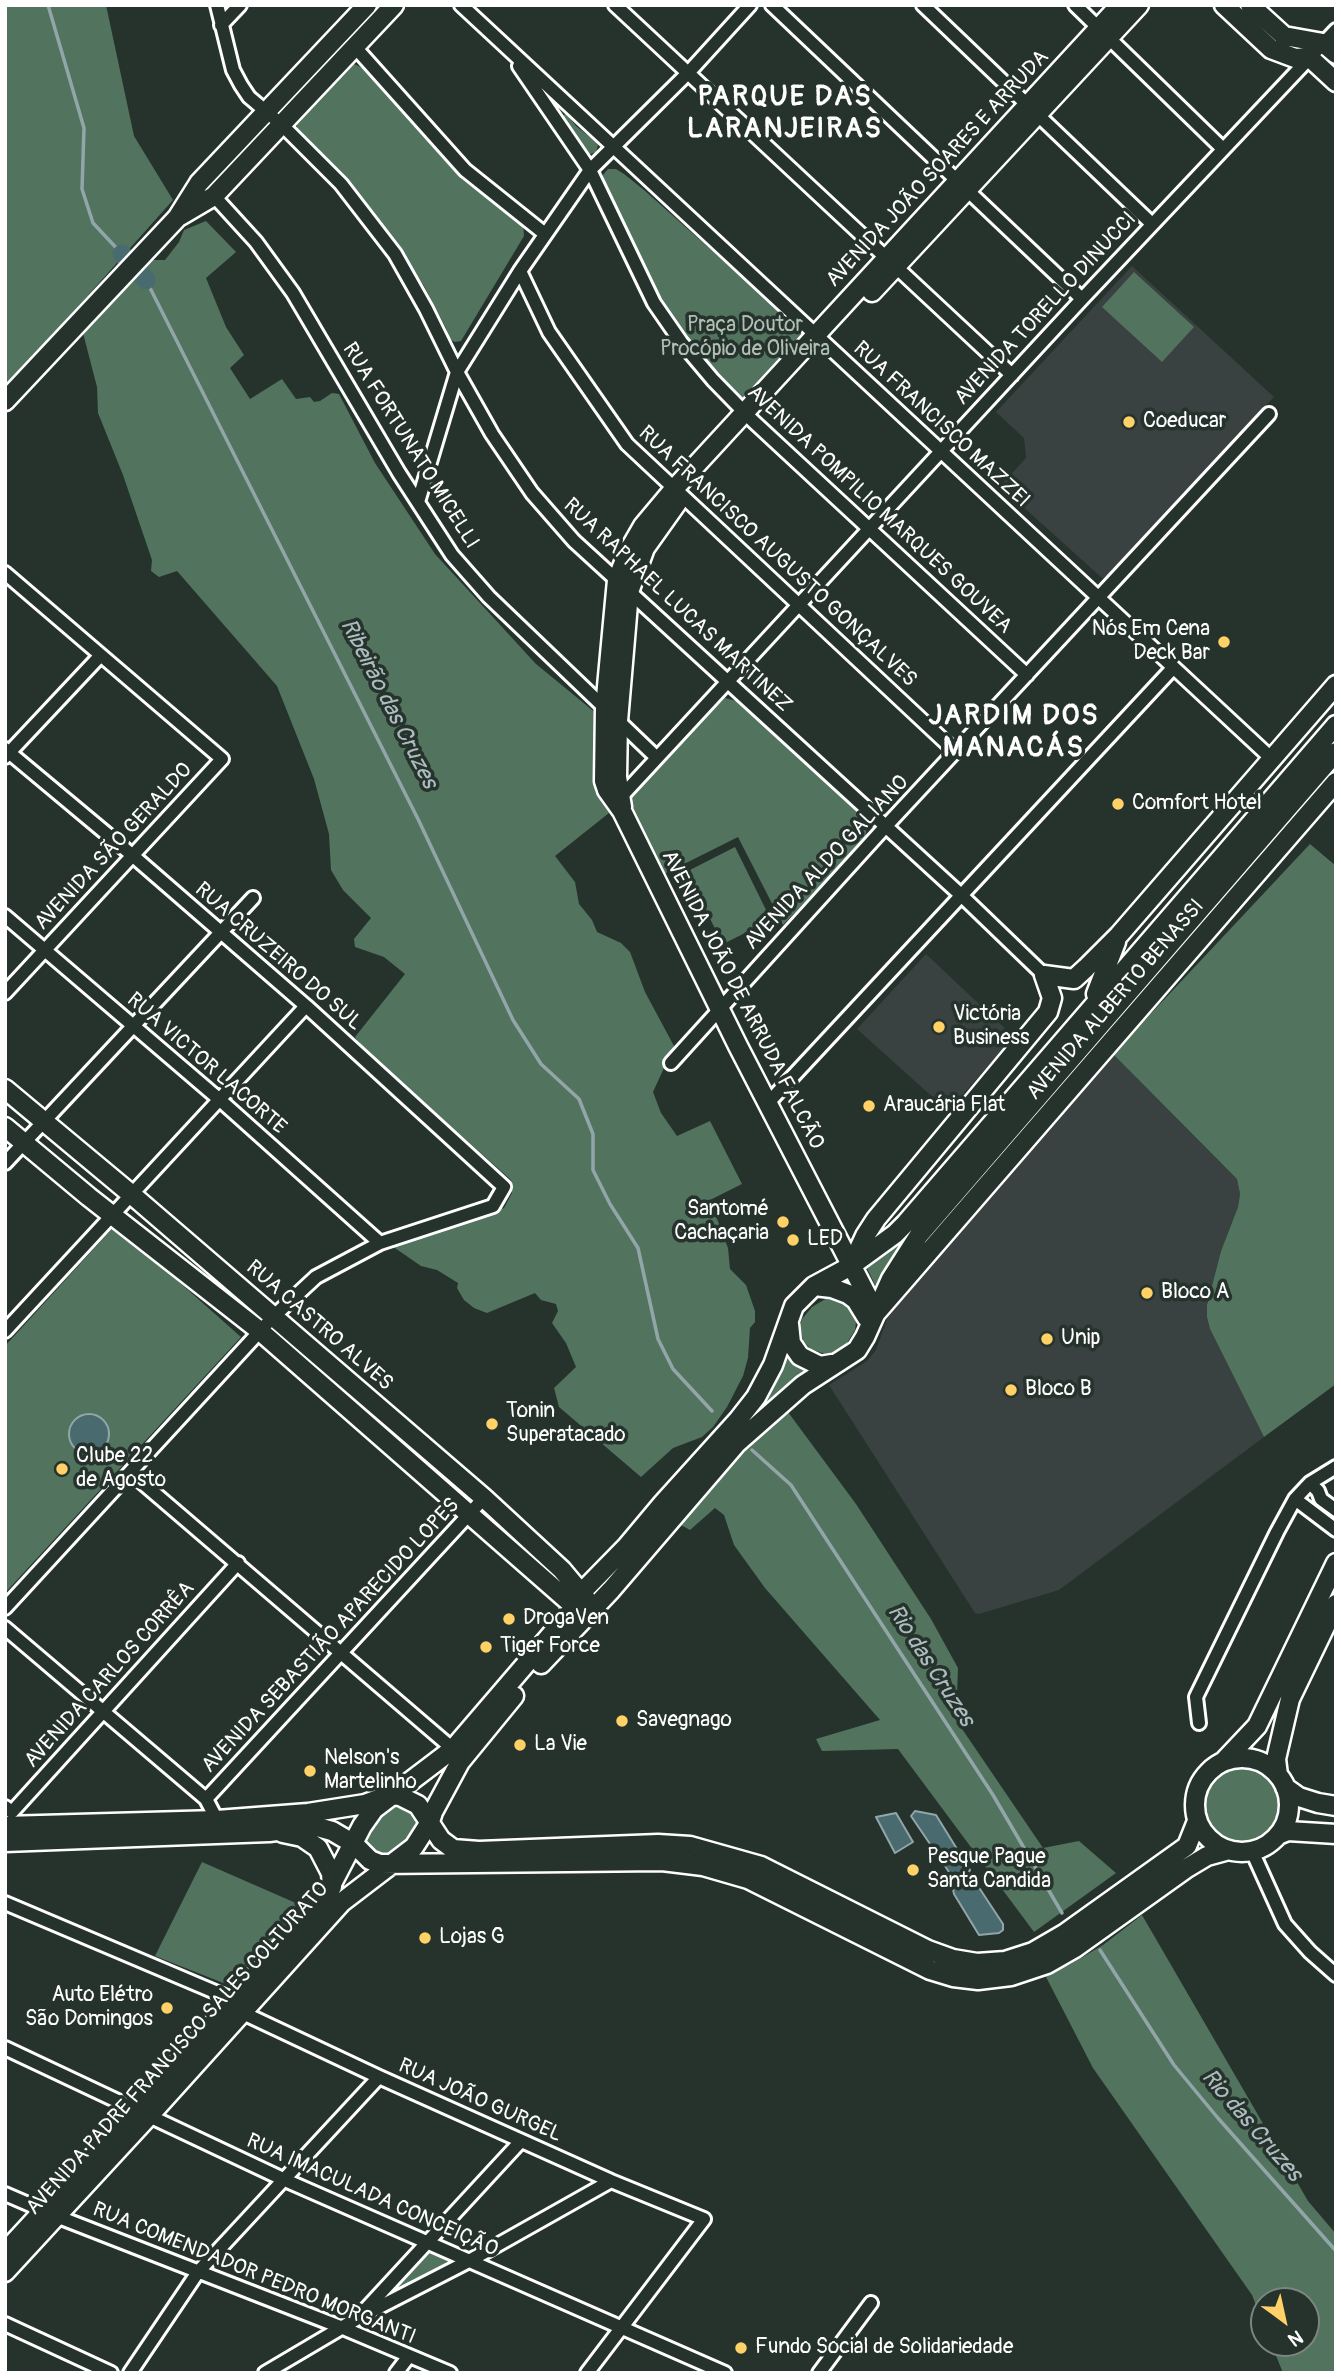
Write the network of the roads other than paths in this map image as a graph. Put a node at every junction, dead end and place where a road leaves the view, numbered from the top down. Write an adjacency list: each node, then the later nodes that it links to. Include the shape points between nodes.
1 (217, 5): 15 (street, RUA RAPHAEL LUCAS MARTINEZ)
2 (240, 5): 15 (street)
3 (367, 5): 24 (street)
4 (394, 5): 18 (street)
5 (461, 5): 19 (street, RUA FRANCISCO MAZZEI)
6 (614, 5): 21 (street)
7 (750, 5): 21 (street)
8 (772, 5): 29 (street)
9 (923, 5): 23 (street)
10 (1075, 5): 16 (street)
11 (1120, 5): 16 (street, AVENIDA JOÃO SOARES E ARRUDA)
12 (1139, 5): 16 (street, AVENIDA JOÃO SOARES E ARRUDA)
13 (1224, 5): 20 (street, via 1271,49 1295,58)
14 (1250, 5): 17 (street, via 1284,36)
15 (221, 25): 24 (street, RUA RAPHAEL LUCAS MARTINEZ, via 237,77)
16 (1104, 32): 23 (street, AVENIDA JOÃO SOARES E ARRUDA); 27 (street)
17 (1332, 42): 20 (street, AVENIDA TORELLO DINUCCI)
18 (355, 47): 25 (street); 33 (street, via 465,170)
19 (509, 51): 26 (street, RUA FRANCISCO MAZZEI); 28 (street, AVENIDA POMPILIO MARQUES GOUVEA)
20 (1308, 57): 22 (street); 27 (street, AVENIDA TORELLO DINUCCI)
21 (689, 72): 26 (street); 34 (street)
22 (1336, 82)
23 (1033, 109): 29 (street, AVENIDA JOÃO SOARES E ARRUDA); 32 (street)
24 (267, 113): 25 (street, RUA RAPHAEL LUCAS MARTINEZ); 31 (street, via 199,184)
25 (282, 125): 30 (street); 38 (street, RUA RAPHAEL LUCAS MARTINEZ, via 341,184 395,254)
26 (613, 145): 28 (street); 37 (street, RUA FRANCISCO MAZZEI)
27 (1222, 148): 32 (street, AVENIDA TORELLO DINUCCI)
28 (590, 170): 33 (street); 42 (street, AVENIDA POMPILIO MARQUES GOUVEA, via 654,303 681,342)
29 (963, 185): 34 (street, AVENIDA JOÃO SOARES E ARRUDA); 36 (street)
30 (214, 196): 31 (street); 45 (street, RUA FORTUNATO MICELLI, via 256,242 293,293)
31 (177, 218): 40 (street)
32 (1152, 224): 36 (street, AVENIDA TORELLO DINUCCI)
33 (545, 234): 35 (street)
34 (890, 263): 37 (street, AVENIDA JOÃO SOARES E ARRUDA); 39 (street)
35 (520, 271): 38 (street); 44 (street, RUA FRANCISCO AUGUSTO GONÇALVES, via 549,332 626,444)
36 (1082, 299): 39 (street, AVENIDA TORELLO DINUCCI)
37 (820, 339): 42 (street, AVENIDA JOÃO SOARES E ARRUDA); 43 (street, RUA FRANCISCO MAZZEI)
38 (457, 372): 45 (street); 48 (street, RUA RAPHAEL LUCAS MARTINEZ, via 533,493 574,541)
39 (1012, 375): 43 (street, AVENIDA TORELLO DINUCCI)
40 (5, 401)
41 (1269, 414): 49 (street, AVENIDA ALDO GALIANO)
42 (749, 417): 44 (street, AVENIDA JOÃO SOARES E ARRUDA); 46 (street, AVENIDA POMPILIO MARQUES GOUVEA)
43 (940, 450): 46 (street, AVENIDA TORELLO DINUCCI); 49 (street, RUA FRANCISCO MAZZEI)
44 (678, 493): 48 (street, AVENIDA JOÃO SOARES E ARRUDA, via 643,526 628,552); 50 (street, RUA FRANCISCO AUGUSTO GONÇALVES)
45 (418, 502): 56 (street, RUA FORTUNATO MICELLI, via 452,555 489,597)
46 (870, 528): 50 (street, AVENIDA TORELLO DINUCCI); 53 (street, AVENIDA POMPILIO MARQUES GOUVEA)
47 (5, 573): 51 (street)
48 (623, 586): 54 (street, RUA RAPHAEL LUCAS MARTINEZ); 56 (street, AVENIDA JOÃO SOARES E ARRUDA); 57 (street, AVENIDA JOÃO SOARES E ARRUDA)
49 (1099, 599): 52 (street, RUA FRANCISCO MAZZEI); 53 (street, AVENIDA ALDO GALIANO)
50 (797, 604): 54 (street, AVENIDA TORELLO DINUCCI); 59 (street, RUA FRANCISCO AUGUSTO GONÇALVES)
51 (100, 656): 61 (street); 67 (street, AVENIDA SÃO GERALDO, via 222,759)
52 (1173, 668): 63 (street, RUA FRANCISCO MAZZEI); 68 (street)
53 (1027, 675): 59 (street, AVENIDA ALDO GALIANO)
54 (727, 681): 62 (street, AVENIDA TORELLO DINUCCI); 66 (street, RUA RAPHAEL LUCAS MARTINEZ)
55 (1336, 685): 63 (street)
56 (605, 708): 57 (street, RUA FORTUNATO MICELLI); 65 (street, AVENIDA JOÃO SOARES E ARRUDA, via 604,781)
57 (618, 721): 62 (street, RUA FORTUNATO MICELLI); 65 (street, AVENIDA JOÃO SOARES E ARRUDA)
58 (1336, 725): 78 (street)
59 (956, 752): 66 (street, AVENIDA ALDO GALIANO)
60 (1336, 752): 97 (street, via 919,1235 891,1279)
61 (7, 753): 67 (street, RUA CRUZEIRO DO SUL)
62 (656, 757): 65 (street, AVENIDA TORELLO DINUCCI)
63 (1271, 758): 72 (street)
64 (1336, 782): 97 (street, AVENIDA ALBERTO BENASSI)
65 (620, 803): 77 (street, AVENIDA JOÃO DE ARRUDA FALCÃO)
66 (886, 826): 68 (street, RUA RAPHAEL LUCAS MARTINEZ); 77 (street, AVENIDA ALDO GALIANO)
67 (132, 855): 71 (street, RUA CRUZEIRO DO SUL); 73 (street, AVENIDA SÃO GERALDO)
68 (962, 896): 74 (street, RUA RAPHAEL LUCAS MARTINEZ); 83 (street)
69 (253, 898): 71 (street)
70 (5, 916): 73 (street, RUA VICTOR LACORTE)
71 (221, 934): 76 (street, RUA CRUZEIRO DO SUL); 79 (street)
72 (1119, 935): 74 (street, via 1074,979); 78 (street)
73 (45, 950): 75 (street, AVENIDA SÃO GERALDO); 79 (street, RUA VICTOR LACORTE)
74 (1044, 975): 92 (street, via 1052,998 1048,1012 876,1219)
75 (5, 993)
76 (306, 1006): 82 (street); 91 (street, RUA CRUZEIRO DO SUL, via 504,1187 493,1206)
77 (720, 1007): 80 (street, AVENIDA ALDO GALIANO); 83 (street, AVENIDA JOÃO DE ARRUDA FALCÃO)
78 (1091, 1007): 92 (street, via 906,1223)
79 (133, 1025): 82 (street, RUA VICTOR LACORTE); 84 (street)
80 (671, 1063)
81 (5, 1089): 84 (street, RUA CASTRO ALVES)
82 (220, 1100): 88 (street); 91 (street, RUA VICTOR LACORTE)
83 (768, 1103): 89 (street, AVENIDA JOÃO DE ARRUDA FALCÃO)
84 (44, 1121): 86 (street); 88 (street, RUA CASTRO ALVES)
85 (5, 1127): 86 (street, RUA CASTRO ALVES)
86 (24, 1143): 87 (street); 90 (street, RUA CASTRO ALVES)
87 (5, 1163)
88 (131, 1194): 90 (street); 95 (street, RUA CASTRO ALVES)
89 (823, 1209): 92 (street, AVENIDA JOÃO DE ARRUDA FALCÃO); 93 (street, AVENIDA JOÃO DE ARRUDA FALCÃO, via 833,1259)
90 (112, 1215): 98 (street); 99 (street, RUA CASTRO ALVES)
91 (380, 1243): 95 (street, via 316,1277)
92 (852, 1266): 93 (street); 97 (street, AVENIDA JOÃO DE ARRUDA FALCÃO)
93 (831, 1277): 94 (street)
94 (814, 1286): 96 (street); 97 (street, via 848,1294)
95 (273, 1317): 99 (street); 104 (street, RUA CASTRO ALVES)
96 (789, 1317): 100 (street, via 791,1343 800,1356 820,1366); 112 (street, via 774,1365 756,1397)
97 (873, 1320): 100 (street, via 857,1350)
98 (5, 1331)
99 (260, 1331): 102 (street); 108 (street, RUA CASTRO ALVES)
100 (832, 1364): 117 (street, via 737,1443 611,1590)
101 (1336, 1467): 103 (street)
102 (131, 1472): 113 (street); 118 (street)
103 (1314, 1487): 105 (street); 106 (street); 107 (street)
104 (484, 1498): 108 (street, AVENIDA SEBASTIÃO APARECIDO LOPES); 109 (street, RUA CASTRO ALVES)
105 (1295, 1499): 110 (street); 122 (street, via 1196,1697)
106 (1336, 1501)
107 (1336, 1510)
108 (470, 1514): 111 (street, RUA CASTRO ALVES); 120 (street, AVENIDA SEBASTIÃO APARECIDO LOPES)
109 (520, 1530): 111 (street); 115 (street, RUA CASTRO ALVES)
110 (1336, 1530)
111 (506, 1545): 117 (street, RUA CASTRO ALVES)
112 (625, 1549): 115 (street, via 583,1570); 117 (street)
113 (238, 1563): 120 (street); 121 (street, AVENIDA CARLOS CORRÊA)
114 (1336, 1563): 124 (street, via 1257,1726)
115 (562, 1570): 117 (street, RUA CASTRO ALVES)
116 (1336, 1604): 125 (street, via 1290,1699 1276,1759)
117 (585, 1605): 123 (street); 130 (street, via 460,1762)
118 (5, 1608)
119 (5, 1628): 121 (street)
120 (341, 1655): 123 (street); 127 (street, AVENIDA SEBASTIÃO APARECIDO LOPES)
121 (103, 1711): 127 (street); 131 (street, AVENIDA CARLOS CORRÊA)
122 (1199, 1723)
123 (453, 1749): 126 (street)
124 (1222, 1763): 125 (street, via 1252,1760 1266,1765); 129 (street, via 1200,1783)
125 (1281, 1781): 128 (street, via 1299,1797); 135 (street, via 1288,1812)
126 (389, 1795): 130 (street, via 418,1805); 132 (street, via 365,1804); 136 (street, via 374,1809)
127 (206, 1799): 132 (street)
128 (1336, 1805)
129 (1197, 1821): 130 (street, via 1188,1846 1064,1934 1033,1952 977,1963 928,1950 761,1866 695,1847 658,1844 467,1852 446,1844); 137 (street, via 1215,1844)
130 (430, 1822): 139 (street, via 414,1846)
131 (8, 1826): 132 (street)
132 (221, 1827): 133 (street)
133 (269, 1832): 136 (street, via 314,1826); 140 (street, via 302,1837 318,1848 331,1873)
134 (1336, 1834): 135 (street)
135 (1278, 1835): 138 (street)
136 (354, 1844): 139 (street, via 370,1860); 140 (street, AVENIDA PADRE FRANCISCO SALES COLTURATO)
137 (1229, 1850): 138 (street); 139 (street, via 1187,1868 1047,1964 1011,1976 978,1980 930,1970 748,1879 703,1866 662,1861)
138 (1252, 1851): 142 (street, via 1285,1924)
139 (391, 1865): 143 (street, AVENIDA PADRE FRANCISCO SALES COLTURATO, via 342,1902)
140 (332, 1887): 143 (street, AVENIDA PADRE FRANCISCO SALES COLTURATO)
141 (5, 1903): 143 (street, RUA JOÃO GURGEL)
142 (1336, 1975)
143 (239, 2006): 145 (street, RUA JOÃO GURGEL); 146 (street, AVENIDA PADRE FRANCISCO SALES COLTURATO)
144 (5, 2048): 146 (street, RUA IMACULADA CONCEIÇÃO)
145 (379, 2077): 147 (street, RUA JOÃO GURGEL); 148 (street)
146 (143, 2113): 148 (street, RUA IMACULADA CONCEIÇÃO); 151 (street, AVENIDA PADRE FRANCISCO SALES COLTURATO)
147 (521, 2141): 149 (street, RUA JOÃO GURGEL); 152 (street)
148 (285, 2179): 152 (street, RUA IMACULADA CONCEIÇÃO); 156 (street)
149 (611, 2181): 154 (street); 160 (street, RUA JOÃO GURGEL, via 704,2219)
150 (5, 2194): 151 (street, RUA COMENDADOR PEDRO MORGANTI)
151 (50, 2213): 153 (street, AVENIDA PADRE FRANCISCO SALES COLTURATO); 155 (street, AVENIDA PADRE FRANCISCO SALES COLTURATO); 156 (street, RUA COMENDADOR PEDRO MORGANTI)
152 (428, 2242): 154 (street, RUA IMACULADA CONCEIÇÃO); 158 (street)
153 (5, 2252)
154 (469, 2261): 158 (street); 160 (street, RUA IMACULADA CONCEIÇÃO)
155 (5, 2272)
156 (198, 2272): 161 (street, RUA COMENDADOR PEDRO MORGANTI); 164 (street)
157 (871, 2303): 170 (street)
158 (358, 2318): 161 (street)
159 (5, 2324): 163 (street)
160 (622, 2327): 168 (street); 169 (street, RUA IMACULADA CONCEIÇÃO)
161 (343, 2328): 162 (street, RUA COMENDADOR PEDRO MORGANTI); 165 (street)
162 (409, 2356): 166 (street); 167 (street, RUA COMENDADOR PEDRO MORGANTI)
163 (111, 2373)
164 (130, 2373)
165 (265, 2373)
166 (396, 2373)
167 (450, 2373)
168 (587, 2373)
169 (725, 2373)
170 (819, 2373)

